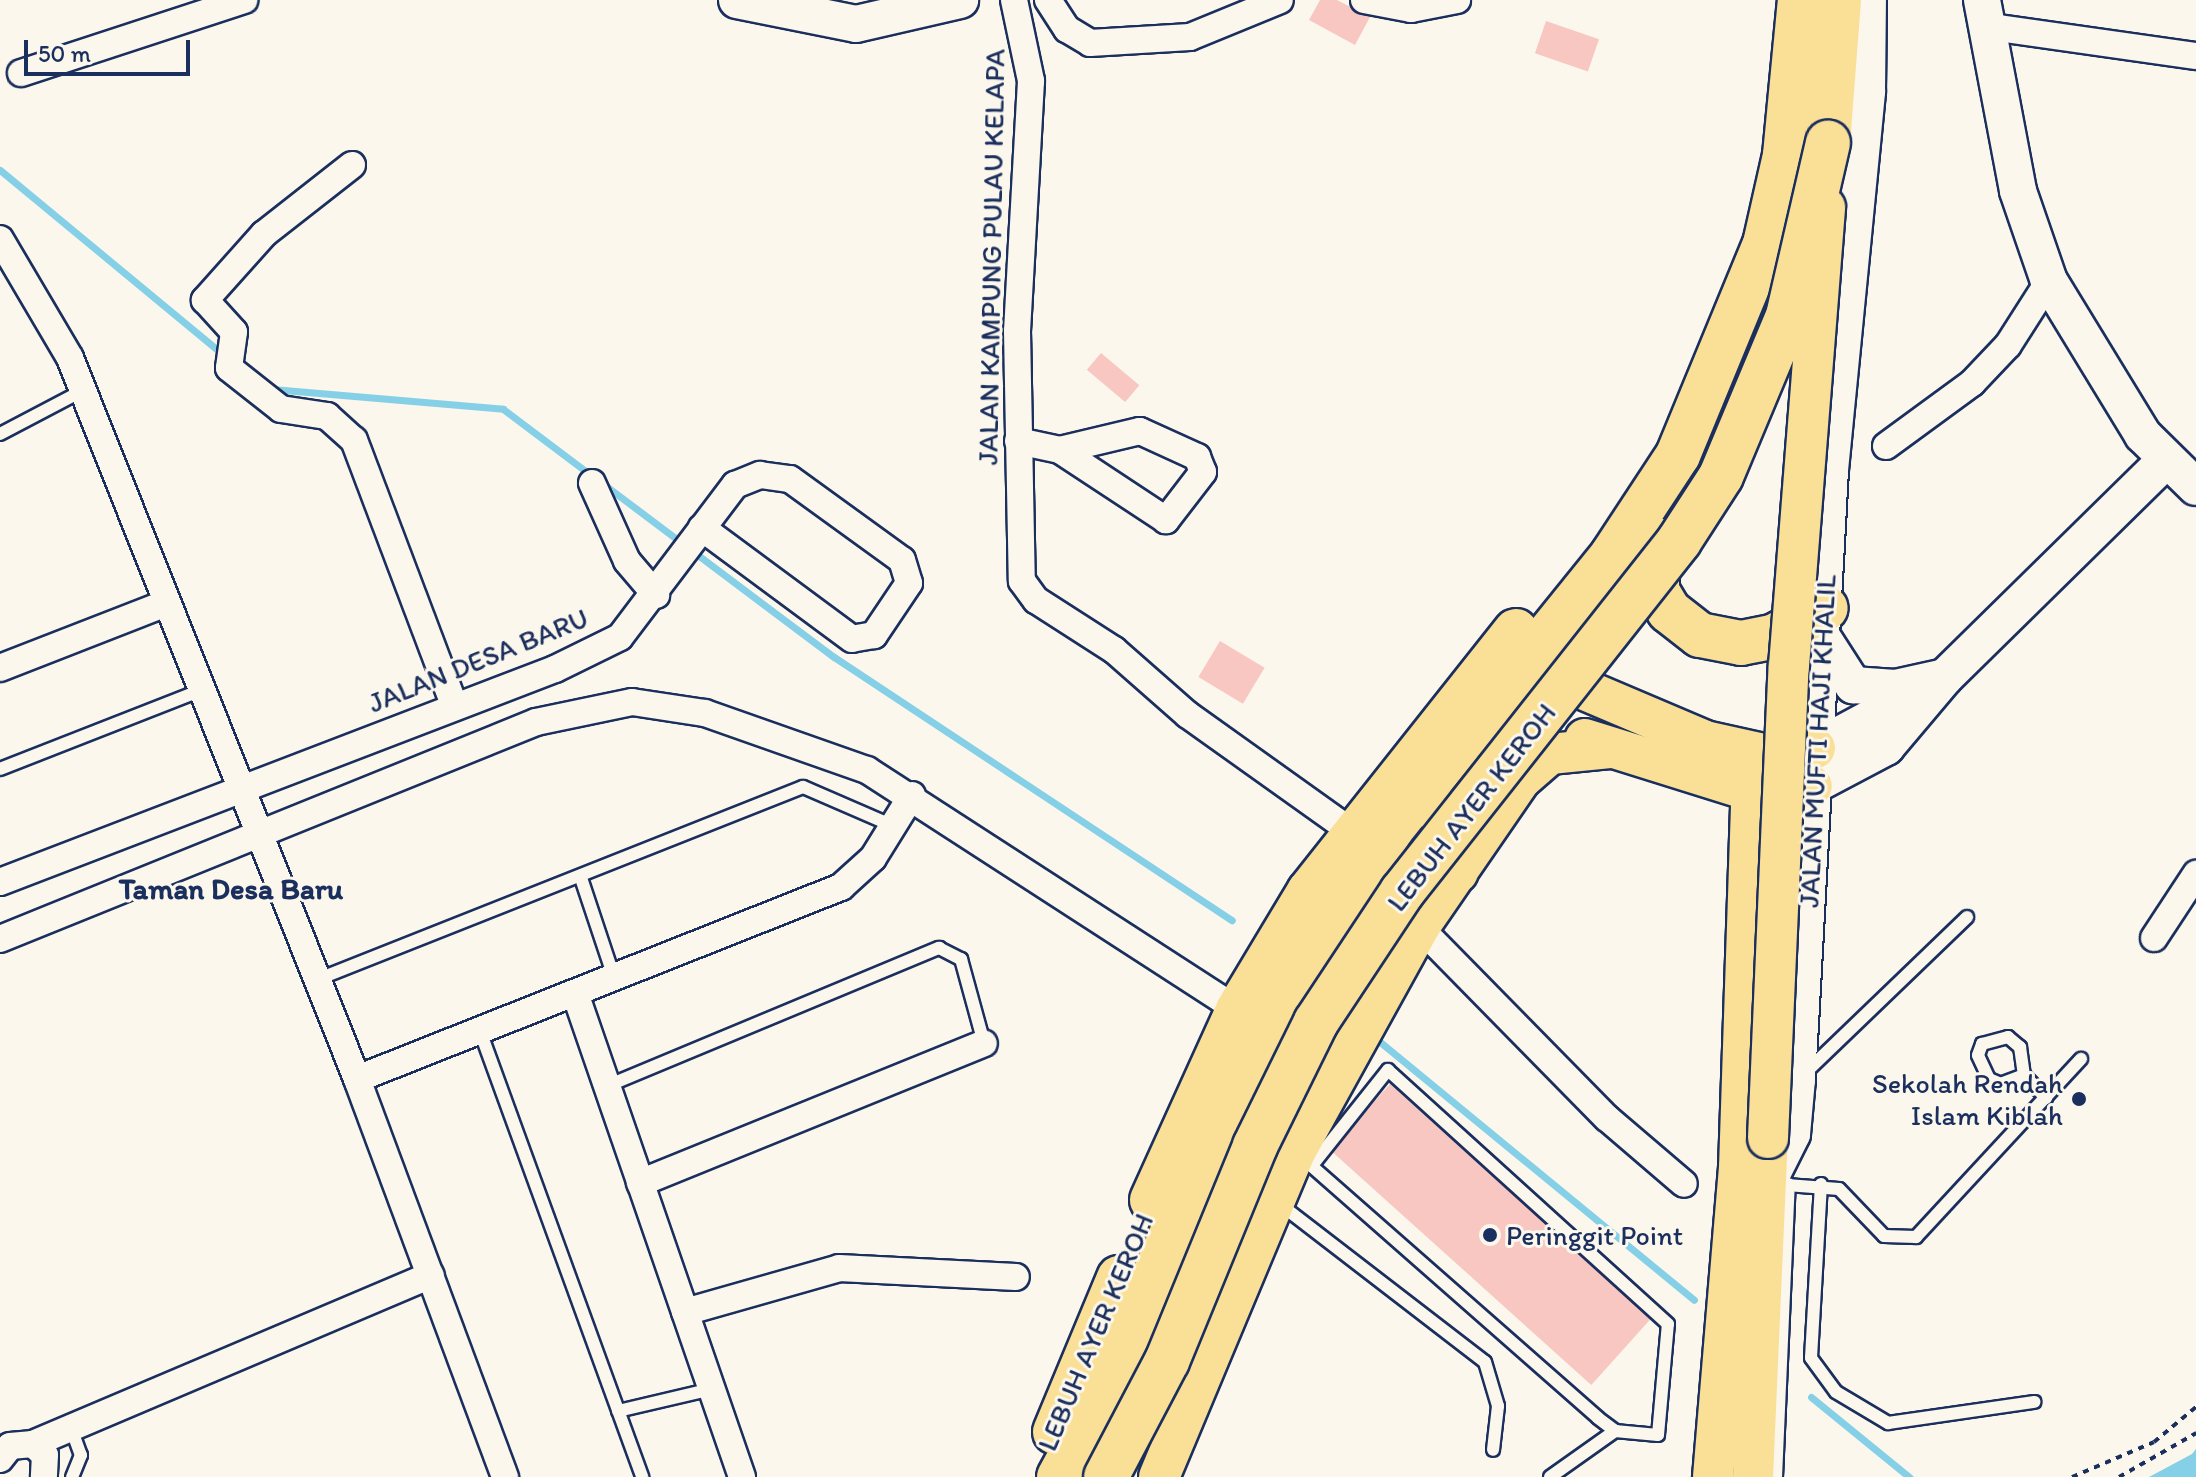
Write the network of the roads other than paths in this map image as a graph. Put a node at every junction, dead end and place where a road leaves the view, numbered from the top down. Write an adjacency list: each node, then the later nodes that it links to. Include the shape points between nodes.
1 (244, 0): 14 (street)
2 (737, 0): 3 (main road, via 856,24)
3 (960, 0)
4 (1014, 0): 22 (street, JALAN KAMPUNG PULAU KELAPA, via 1031,81)
5 (1048, 0): 6 (street, via 1067,29 1090,43 1190,37)
6 (1280, 0)
7 (1364, 0): 8 (street, via 1411,9)
8 (1457, 0)
9 (1800, 0): 20 (highway, via 1785,155 1745,301)
10 (1839, 0): 15 (highway, LEBUH AYER KEROH)
11 (1868, 0): 32 (main road, JALAN MUFTI HAJI KHALIL, via 1867,91 1839,325)
12 (1983, 13): 13 (street); 18 (main road, via 2018,191)
13 (2196, 56)
14 (21, 73)
15 (1828, 143): 73 (main road, bridge, via 1789,666 1768,1138); 96 (highway, LEBUH AYER KEROH, bridge, via 1788,316 1721,476 1679,541 1402,892 1316,1022 1255,1146 1167,1361)
16 (352, 165): 39 (street, via 264,234 205,293 231,352 281,409 327,416 354,440)
17 (0, 239): 19 (street, via 64,347)
18 (2049, 281): 23 (street, via 2008,345 1972,383); 26 (main road, via 2120,402)
19 (82, 391): 21 (lane); 31 (street)
20 (1698, 399): 25 (highway); 48 (highway, LEBUH AYER KEROH)
21 (0, 434)
22 (1018, 441): 24 (street); 48 (street, JALAN KAMPUNG PULAU KELAPA, via 1021,568 1036,600 1114,650 1188,715)
23 (1886, 446)
24 (1060, 450): 24 (street, via 1166,520 1203,472 1197,457 1140,431)
25 (1678, 455): 32 (highway, via 1652,568 1669,611 1700,635 1741,643); 33 (highway)
26 (2166, 460): 28 (main road); 36 (main road)
27 (592, 483): 30 (street, via 627,561)
28 (2196, 487)
29 (700, 532): 29 (street, JALAN DESA BARU, via 852,639 874,635 909,583 902,560 777,473 735,485); 30 (street, JALAN DESA BARU)
30 (656, 595): 35 (street, JALAN DESA BARU, via 620,637)
31 (167, 603): 34 (street); 37 (street)
32 (1825, 624): 36 (main road, via 1841,675 1862,688); 42 (main road, JALAN MUFTI HAJI KHALIL)
33 (1527, 665): 38 (highway); 44 (main road)
34 (0, 668)
35 (555, 669): 39 (street, JALAN DESA BARU); 40 (street)
36 (1945, 677): 42 (main road, via 1886,747)
37 (202, 690): 43 (lane); 45 (street)
38 (1495, 703): 41 (main road); 48 (highway)
39 (454, 704): 45 (street, JALAN DESA BARU)
40 (571, 710): 46 (street, via 632,702 705,713 826,751); 49 (street)
41 (1610, 748): 44 (main road); 50 (main road, via 1550,754 1520,780)
42 (1814, 767): 44 (main road); 67 (main road, JALAN MUFTI HAJI KHALIL)
43 (0, 769)
44 (1752, 772): 99 (main road, via 1739,1168)
45 (241, 789): 49 (street); 53 (street, JALAN DESA BARU)
46 (912, 795): 47 (street); 61 (street)
47 (893, 826): 52 (lane, via 803,787); 58 (street, via 873,858 841,887)
48 (1373, 830): 50 (highway, via 1419,810 1445,810 1464,834); 61 (highway, LEBUH AYER KEROH); 95 (highway, via 1248,1066 1111,1382)
49 (260, 836): 57 (street); 59 (street)
50 (1456, 871): 55 (main road)
51 (2196, 874): 56 (street)
52 (581, 878): 58 (lane); 59 (lane)
53 (0, 882)
54 (1967, 917): 67 (lane)
55 (1419, 927): 70 (main road); 72 (street, via 1607,1118)
56 (2154, 938)
57 (0, 939)
58 (614, 977): 60 (street)
59 (316, 980): 66 (street)
60 (575, 993): 62 (street); 68 (street)
61 (1238, 1010): 94 (highway, LEBUH AYER KEROH)
62 (480, 1031): 66 (street); 81 (lane)
63 (984, 1043): 68 (lane, via 961,959 939,948); 71 (street)
64 (2081, 1059): 69 (lane)
65 (2024, 1075): 69 (lane)
66 (357, 1079): 76 (street)
67 (1797, 1079): 73 (main road, JALAN MUFTI HAJI KHALIL, via 1792,1134)
68 (607, 1086): 71 (street)
69 (2046, 1098): 74 (lane, via 1916,1237 1884,1236 1839,1189)
70 (1304, 1158): 75 (main road); 83 (lane); 83 (lane, via 1388,1070 1668,1324 1658,1435)
71 (640, 1183): 78 (street)
72 (1684, 1184)
73 (1778, 1184): 74 (lane); 100 (main road, JALAN MUFTI HAJI KHALIL); 101 (lane)
74 (1821, 1184): 80 (lane, via 1811,1358 1836,1392 1888,1423)
75 (1275, 1201): 85 (lane, via 1485,1362 1498,1406); 97 (main road)
76 (431, 1275): 82 (street); 88 (street)
77 (1016, 1277): 78 (street, via 839,1268)
78 (685, 1312): 79 (street)
79 (712, 1389): 81 (lane); 93 (street)
80 (2034, 1402)
81 (618, 1411): 92 (lane)
82 (71, 1428): 84 (street); 91 (lane, via 81,1455)
83 (1615, 1431): 98 (lane)
84 (33, 1444): 86 (street, via 10,1446); 90 (street, via 45,1455)
85 (1493, 1450)
86 (0, 1459)
87 (0, 1471): 89 (street)
88 (500, 1475)
89 (2, 1477)
90 (44, 1477)
91 (72, 1477)
92 (642, 1477)
93 (742, 1477)
94 (1032, 1477)
95 (1059, 1477)
96 (1106, 1477)
97 (1159, 1477)
98 (1550, 1477)
99 (1713, 1477)
100 (1753, 1477)
101 (1776, 1477)

